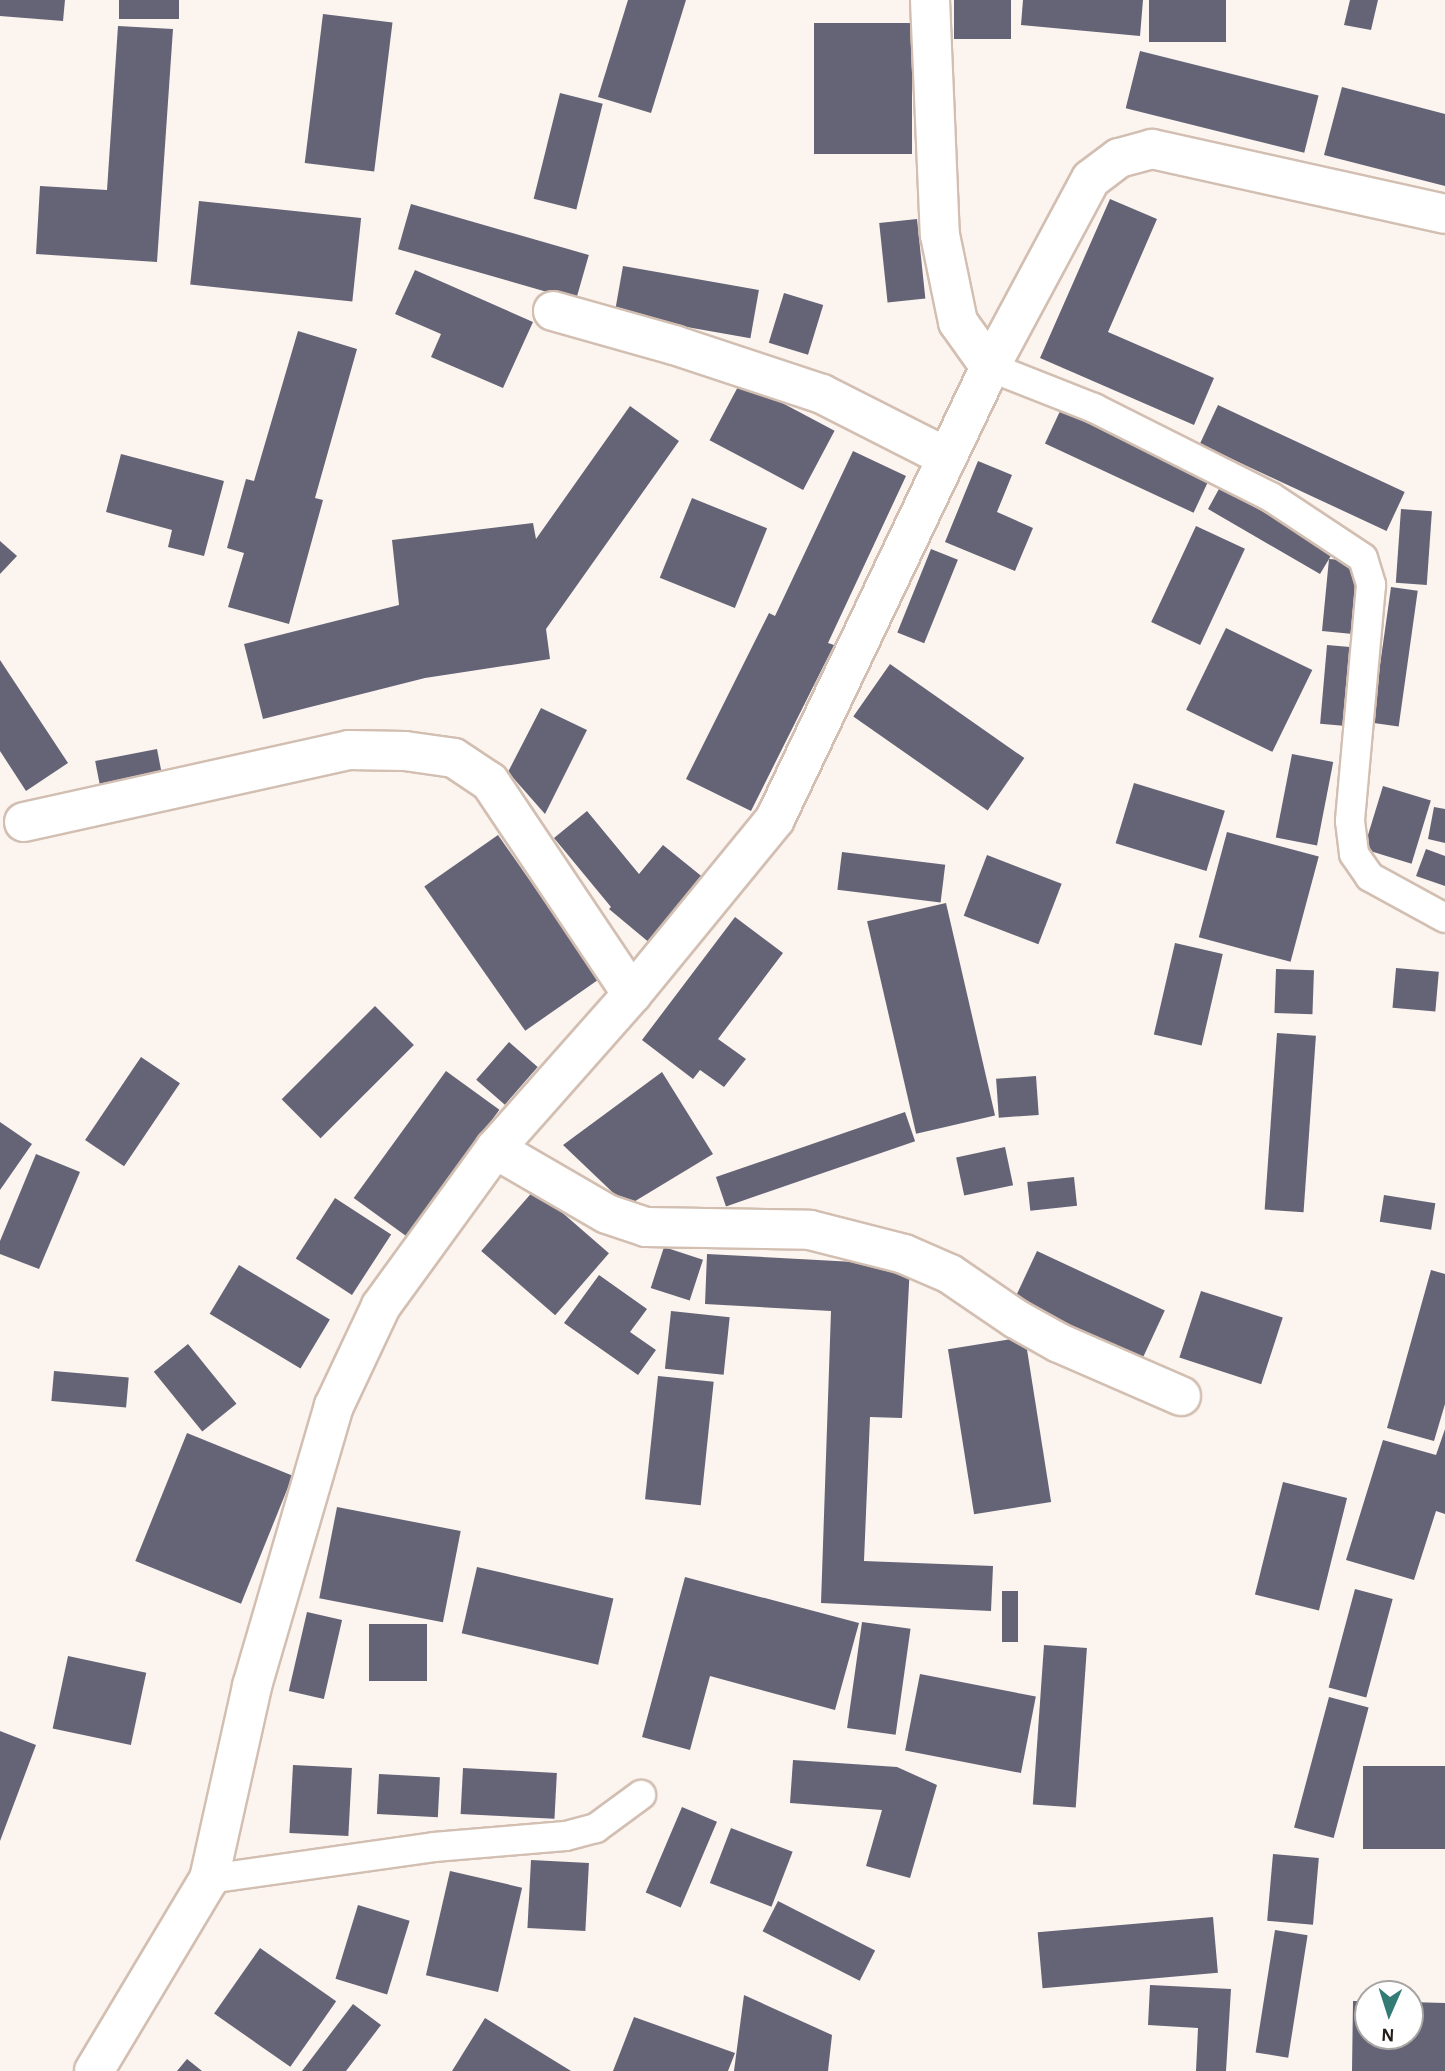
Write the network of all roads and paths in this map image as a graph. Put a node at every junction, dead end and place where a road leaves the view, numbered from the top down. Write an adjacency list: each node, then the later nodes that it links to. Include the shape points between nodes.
1 (930, 0): 4 (street, via 940,236 958,322)
2 (1445, 215): 4 (street, via 1152,149 1119,158 1091,179)
3 (553, 311): 5 (street, via 822,394)
4 (990, 367): 5 (street); 7 (lane, via 1094,408 1271,497 1363,558 1371,585 1350,821 1354,854 1370,877)
5 (946, 457): 8 (street, via 775,819)
6 (24, 822): 8 (street, via 348,750 454,758 490,782)
7 (1445, 918)
8 (632, 994): 9 (street)
9 (495, 1149): 10 (street, via 607,1214 646,1227 810,1230 904,1254 950,1273 1059,1343); 12 (street, via 381,1306 334,1406 252,1686)
10 (1181, 1396)
11 (641, 1795): 12 (lane, via 596,1828 566,1836 434,1847)
12 (209, 1879): 13 (street)
13 (94, 2071)

